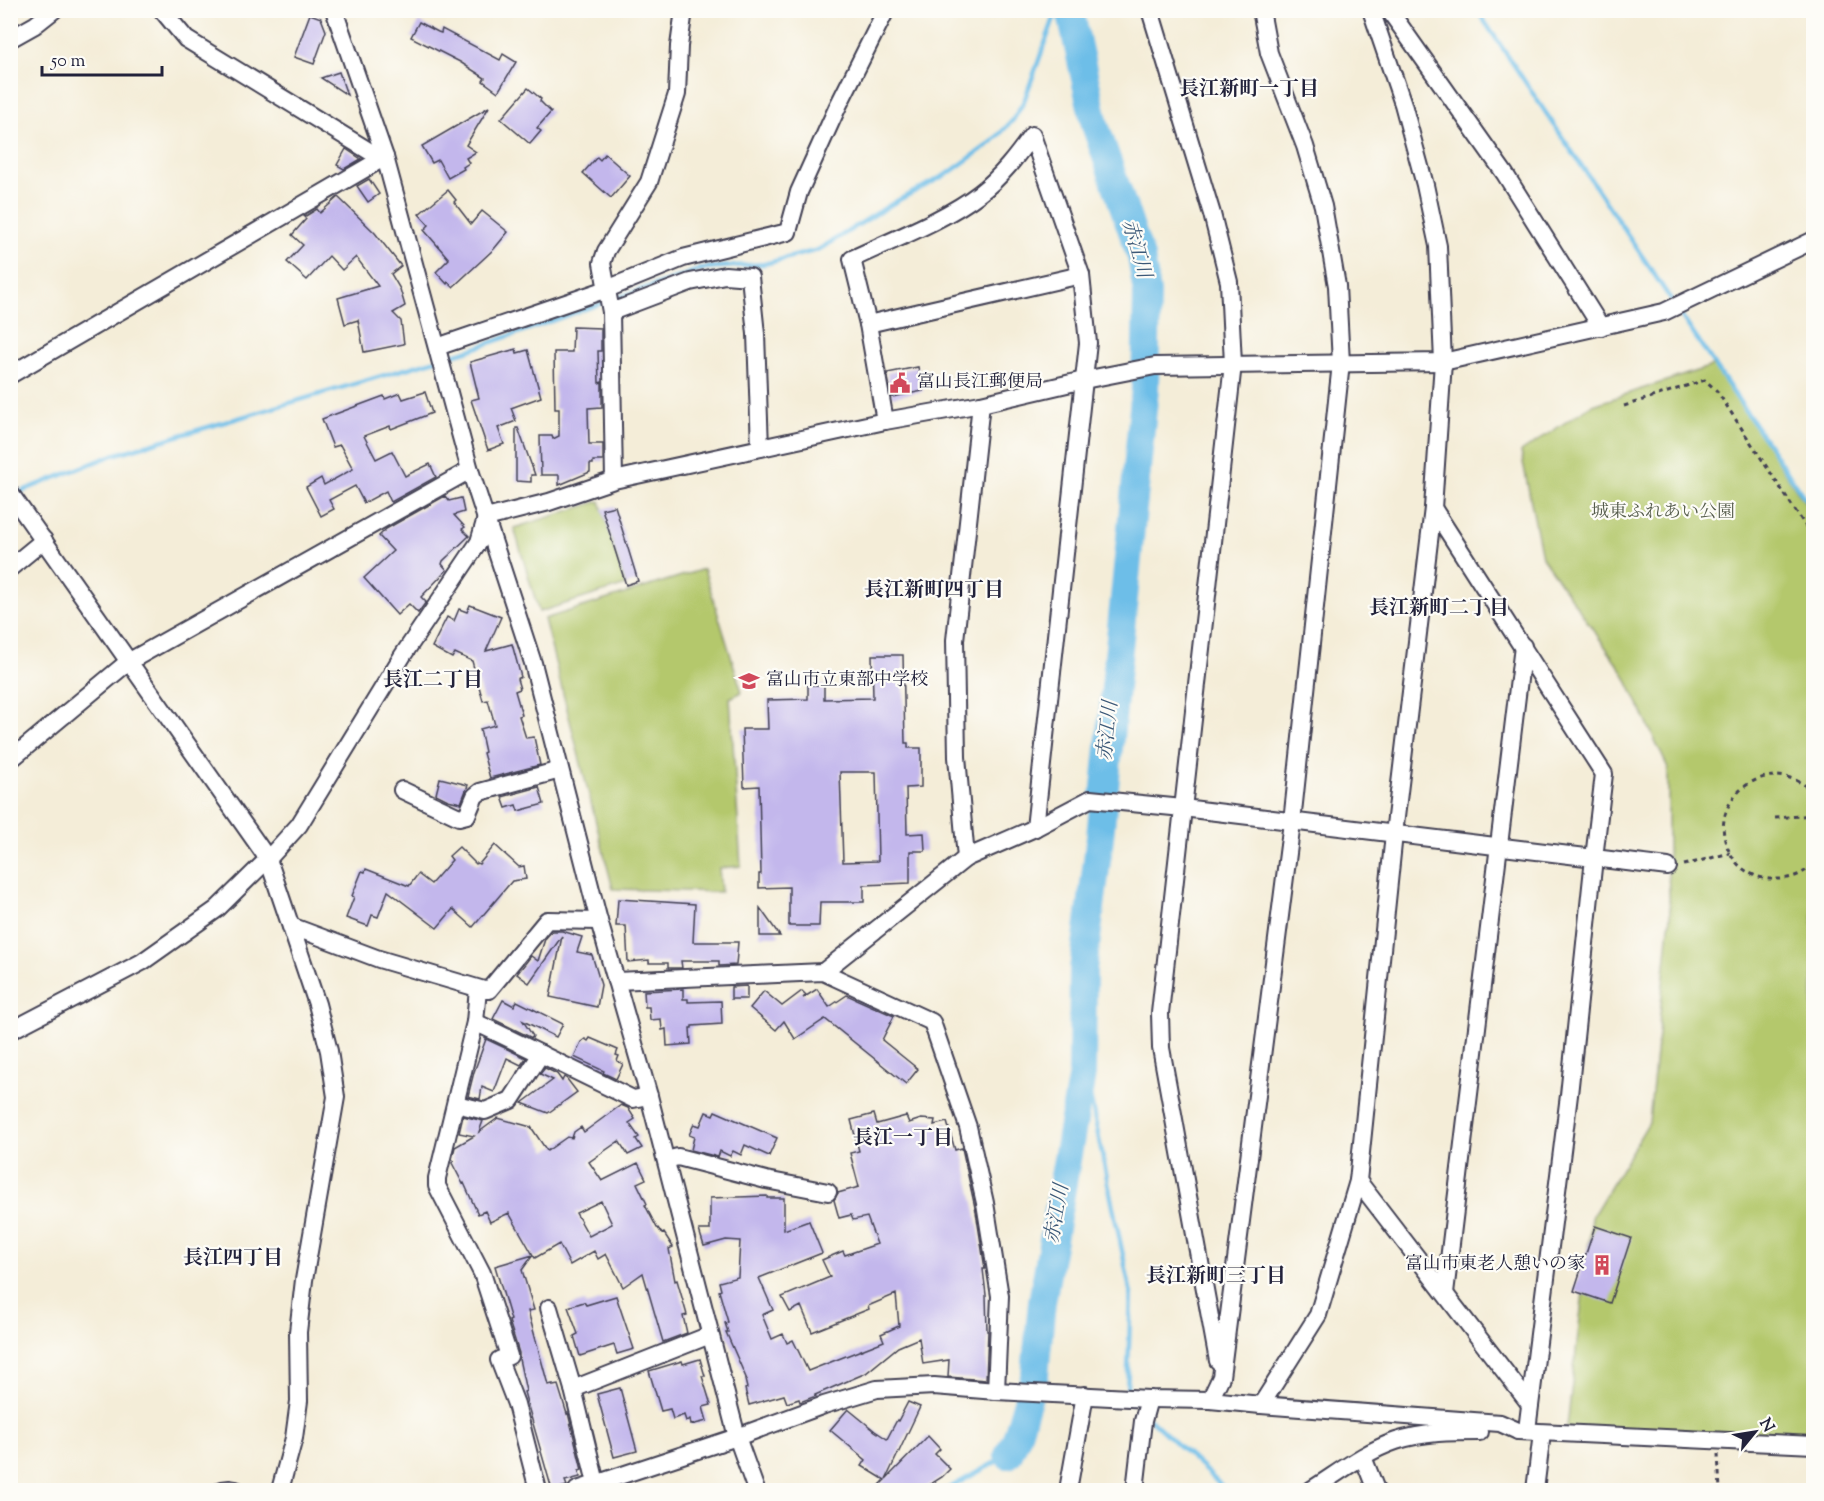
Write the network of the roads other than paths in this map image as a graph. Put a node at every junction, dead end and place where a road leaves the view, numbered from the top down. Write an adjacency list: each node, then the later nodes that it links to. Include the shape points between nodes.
1 (54, 10): 10 (street)
2 (162, 10): 11 (street, via 186,39)
3 (334, 10): 11 (street)
4 (684, 10): 14 (street, via 677,94 649,182 606,251 602,263)
5 (886, 10): 14 (street, via 799,192 788,232 682,258)
6 (1150, 10): 21 (street, via 1229,282)
7 (1261, 10): 20 (street, via 1269,53 1323,206 1337,286)
8 (1371, 10): 19 (street, via 1403,104 1430,205 1438,246)
9 (1389, 10): 17 (street, via 1504,174)
10 (10, 39)
11 (377, 154): 18 (street); 22 (street)
12 (1814, 240): 17 (street, via 1664,312)
13 (1081, 275): 16 (street); 16 (street, via 1032,135 1008,168 980,194 852,259); 23 (street, via 1088,343)
14 (607, 289): 15 (street); 18 (street)
15 (611, 312): 26 (street, via 690,282 725,275 750,277); 28 (street)
16 (868, 324): 25 (street)
17 (1601, 327): 19 (street)
18 (438, 347): 27 (street)
19 (1443, 362): 20 (street); 30 (street)
20 (1341, 363): 21 (street); 40 (street)
21 (1233, 364): 23 (street, via 1155,366); 39 (street)
22 (10, 375)
23 (1084, 380): 24 (street); 41 (street)
24 (981, 404): 25 (street); 44 (street, via 955,640 957,758)
25 (885, 421): 26 (street)
26 (760, 448): 28 (street)
27 (470, 470): 31 (street); 35 (street)
28 (614, 480): 31 (street)
29 (10, 493): 32 (street)
30 (1433, 508): 34 (street); 42 (street)
31 (486, 518): 37 (street, via 533,663); 46 (street, via 479,542 403,655 299,825)
32 (44, 540): 33 (street); 35 (street)
33 (10, 568)
34 (1523, 646): 43 (street); 45 (street, via 1604,774)
35 (128, 662): 36 (street); 46 (street)
36 (10, 760)
37 (560, 770): 38 (street, via 480,792 467,815 459,817); 48 (street)
38 (402, 790)
39 (1183, 808): 40 (street); 41 (street, via 1090,799); 64 (street, via 1160,1013 1161,1048)
40 (1292, 822): 42 (street); 64 (street)
41 (1035, 828): 44 (street)
42 (1394, 834): 43 (street); 59 (street)
43 (1499, 847): 45 (street); 61 (street)
44 (966, 858): 50 (street)
45 (1594, 858): 47 (street); 70 (street, via 1569,1095)
46 (268, 859): 49 (street); 54 (street, via 217,909 142,962)
47 (1668, 867)
48 (599, 921): 51 (street); 52 (street, via 547,920 489,990)
49 (291, 926): 52 (street, via 379,959); 79 (street, via 317,1004 336,1097 304,1280 294,1438)
50 (823, 972): 51 (street); 66 (street, via 932,1022 968,1127 985,1203 1000,1296)
51 (616, 981): 56 (street)
52 (478, 989): 53 (street)
53 (475, 1022): 55 (street); 57 (street)
54 (10, 1031)
55 (541, 1054): 56 (street, via 633,1099); 57 (street, via 511,1100 485,1111)
56 (649, 1096): 58 (street)
57 (456, 1104): 80 (street, via 437,1186 482,1273 509,1356 499,1360 516,1404)
58 (666, 1160): 60 (street, via 678,1157); 63 (street)
59 (1358, 1181): 61 (street); 71 (street, via 1318,1315)
60 (828, 1192)
61 (1445, 1293): 70 (street)
62 (549, 1308): 65 (street)
63 (710, 1335): 65 (street); 73 (street)
64 (1221, 1377): 69 (street)
65 (573, 1389): 76 (street)
66 (996, 1391): 67 (street); 73 (street, via 934,1386 877,1389)
67 (1085, 1395): 68 (street); 83 (street)
68 (1149, 1399): 69 (street); 84 (street)
69 (1210, 1400): 71 (street)
70 (1529, 1403): 72 (street)
71 (1262, 1405): 72 (street, via 1500,1423)
72 (1529, 1431): 74 (street); 75 (street, via 1435,1432 1396,1441); 87 (street)
73 (737, 1437): 76 (street); 82 (street)
74 (1814, 1445)
75 (1364, 1457): 85 (street); 86 (street)
76 (596, 1483): 81 (street)
77 (222, 1491): 78 (street)
78 (236, 1491)
79 (280, 1491)
80 (538, 1491)
81 (577, 1491)
82 (756, 1491)
83 (1068, 1491)
84 (1135, 1491)
85 (1311, 1491)
86 (1376, 1491)
87 (1535, 1491)

